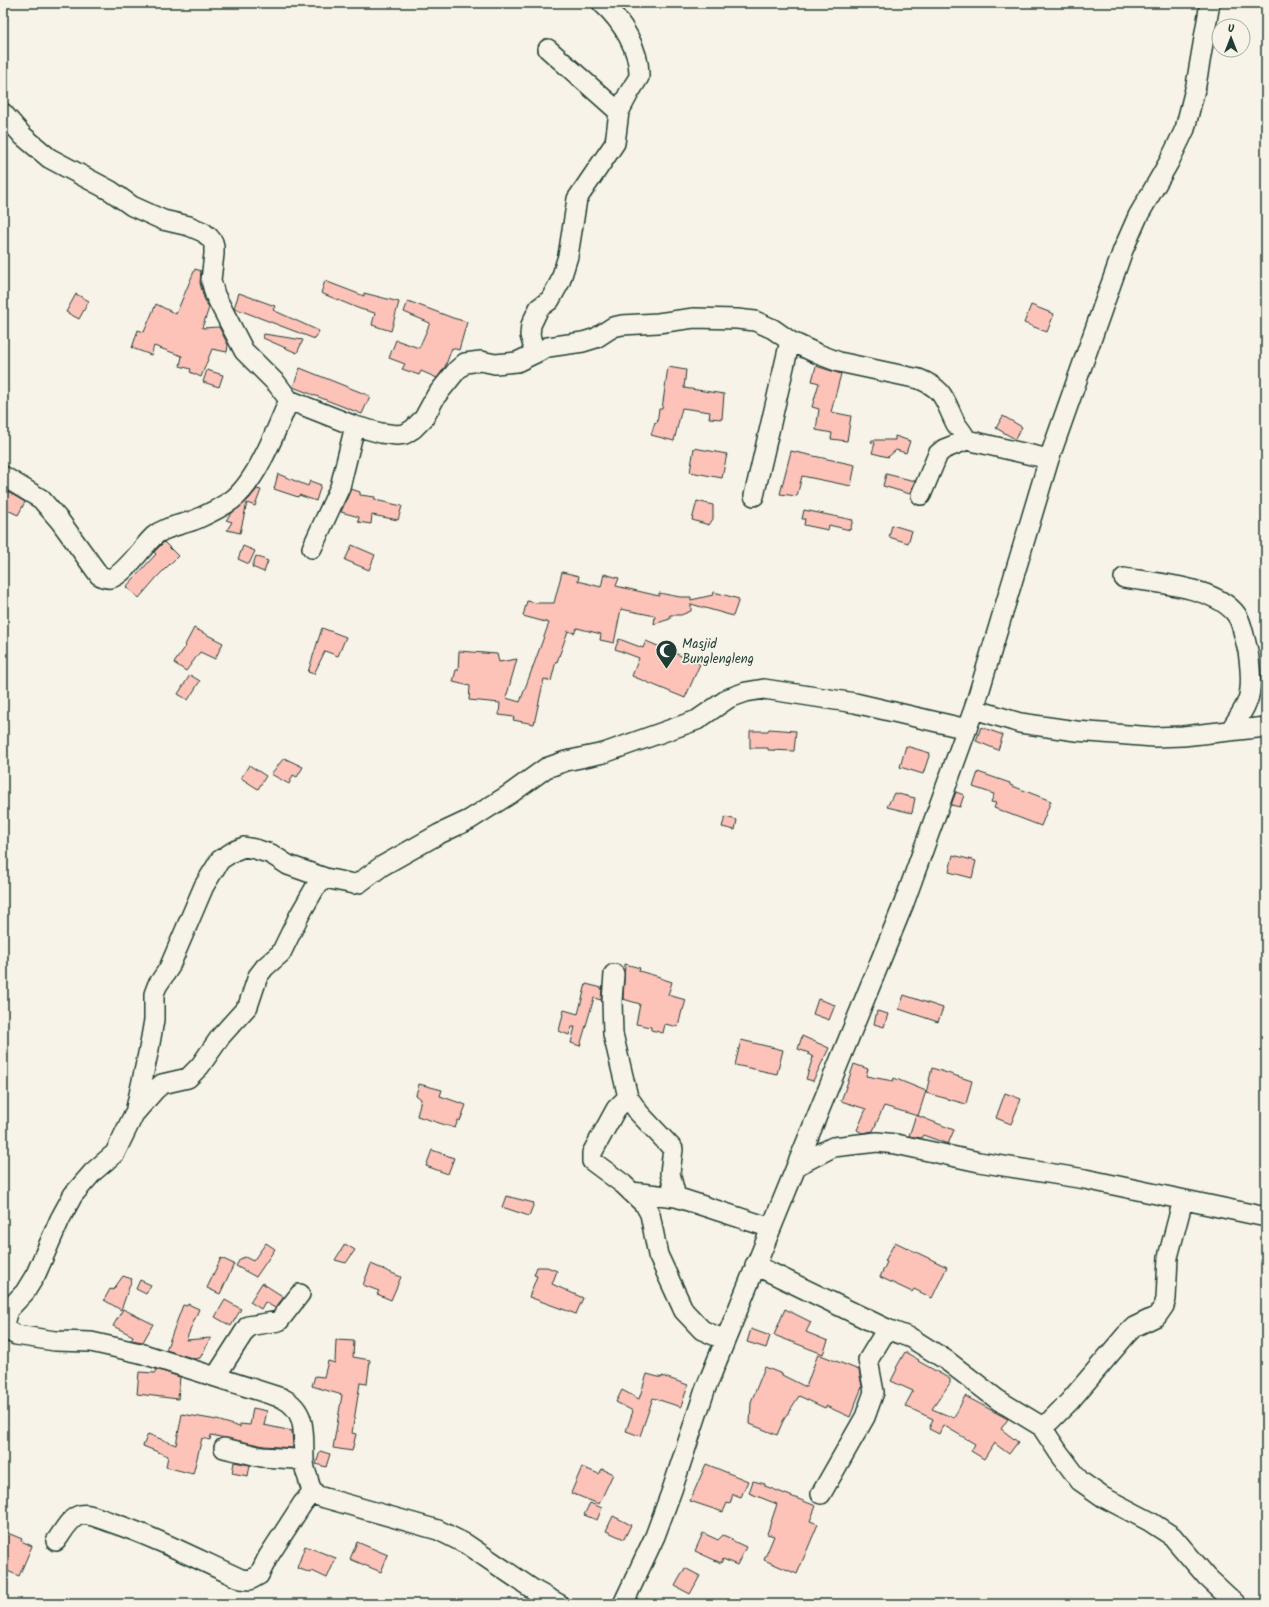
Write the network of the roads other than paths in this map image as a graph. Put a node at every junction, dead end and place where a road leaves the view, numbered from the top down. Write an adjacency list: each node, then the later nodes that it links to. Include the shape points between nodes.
1 (602, 3): 4 (street, via 627,35 639,65 639,77)
2 (1210, 3): 11 (street, via 1196,85 1184,129 1169,162 1131,229)
3 (548, 49): 4 (street)
4 (618, 112): 7 (street, via 615,143 577,199 568,256 560,282 550,300 539,308 531,325 530,335)
5 (3, 113): 8 (street, via 22,136 49,158 111,191 132,206 163,220 203,232 209,237 214,246 211,280 215,295 244,351)
6 (790, 341): 7 (street, via 755,321 737,318 694,318 622,325 613,327 596,338 548,347); 10 (street, via 839,362 928,383 944,396); 14 (street)
7 (534, 353): 9 (street, via 510,364 481,361 461,365 436,396 424,418 405,434 382,433)
8 (289, 400): 9 (street); 12 (street, via 262,458 247,483 232,499 197,519 156,534 130,564 112,578 99,575 60,521 40,500)
9 (355, 426): 15 (street, via 340,487)
10 (967, 440): 11 (street); 13 (street, via 938,454)
11 (1049, 459): 17 (street)
12 (3, 476)
13 (921, 495)
14 (754, 496)
15 (312, 548)
16 (1124, 578): 20 (street, via 1209,595 1228,605 1238,618 1250,663 1250,683 1248,702)
17 (974, 709): 19 (street); 20 (street, via 1020,723 1154,738)
18 (1266, 727): 20 (street)
19 (967, 729): 21 (street, via 848,701 764,689 746,692 729,698 697,720 604,753 546,768 469,820 382,866 359,883); 25 (street, via 904,903)
20 (1230, 730)
21 (325, 878): 24 (street, via 299,916 281,953 258,976 248,1006 221,1036 200,1066 188,1078 162,1084); 24 (street, via 288,865 271,854 244,847 220,860 204,886 169,968 154,994 150,1049)
22 (614, 974): 23 (street, via 613,1034)
23 (628, 1097): 26 (street, via 616,1109 591,1159); 27 (street, via 672,1150 670,1173)
24 (134, 1114): 33 (street, via 115,1153 93,1172 73,1195 36,1274 25,1292 8,1310)
25 (798, 1165): 28 (street, via 833,1147 877,1142 1085,1179); 30 (street)
26 (632, 1192): 27 (street); 35 (street, via 641,1199 650,1214 658,1255 684,1311 702,1330)
27 (676, 1197): 30 (street)
28 (1183, 1200): 29 (street); 37 (street, via 1168,1257 1166,1299 1162,1310 1157,1316 1134,1327 1069,1402)
29 (1266, 1217)
30 (771, 1228): 31 (street)
31 (755, 1266): 34 (street); 35 (street)
32 (300, 1294): 36 (street, via 279,1321 248,1326)
33 (3, 1328): 36 (street, via 16,1336 105,1344)
34 (887, 1329): 37 (street, via 910,1338 940,1356 998,1400); 41 (street, via 868,1360 874,1392 865,1417)
35 (725, 1340): 44 (street, via 705,1390 655,1536)
36 (216, 1376): 39 (street, via 290,1402 298,1410 305,1437)
37 (1041, 1426): 45 (street, via 1080,1481 1172,1536 1207,1577)
38 (224, 1448): 39 (street, via 262,1457)
39 (304, 1462): 40 (street)
40 (313, 1492): 42 (street, via 302,1503 259,1575 250,1580 241,1579 172,1546 93,1516 83,1514 72,1519); 43 (street, via 325,1498 438,1530 466,1544)
41 (821, 1494)
42 (56, 1541)
43 (559, 1604)
44 (623, 1604)
45 (1236, 1604)

